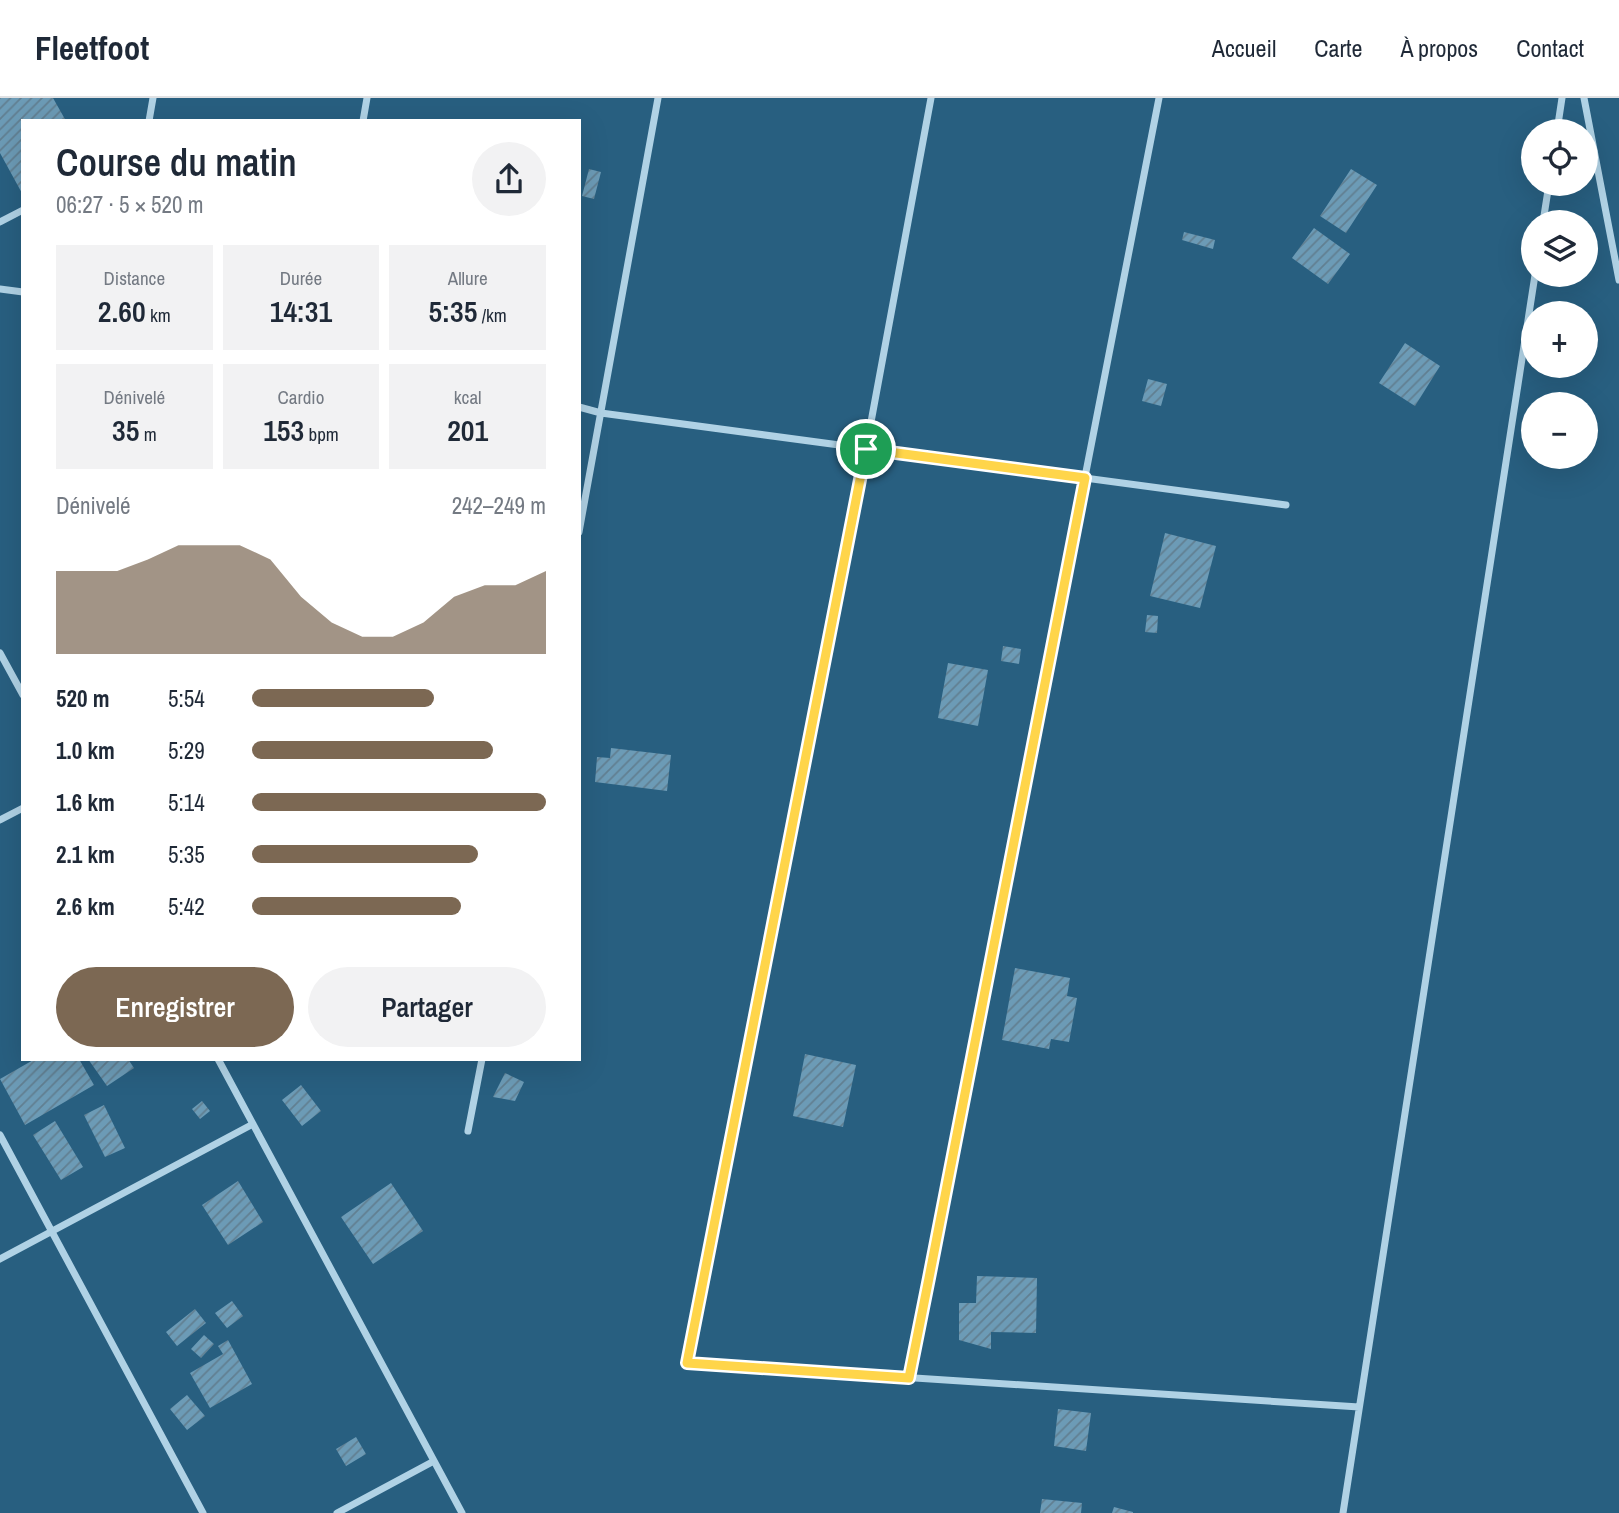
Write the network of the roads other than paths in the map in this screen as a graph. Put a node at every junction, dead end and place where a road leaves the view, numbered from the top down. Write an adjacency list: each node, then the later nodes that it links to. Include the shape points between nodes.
1 (153, 98): 8 (street)
2 (367, 98): 9 (street)
3 (658, 98): 18 (street)
4 (931, 98): 19 (street)
5 (1160, 98): 20 (street)
6 (1562, 98): 10 (street)
7 (1584, 98): 13 (street)
8 (149, 119)
9 (363, 119)
10 (1559, 119)
11 (21, 211): 12 (street)
12 (0, 222)
13 (1619, 281)
14 (1533, 287): 35 (street)
15 (0, 289): 16 (street)
16 (21, 292)
17 (581, 408): 18 (street)
18 (601, 413): 19 (street); 22 (street)
19 (866, 449): 20 (street); 34 (street, via 687,1363)
20 (1085, 478): 21 (street); 34 (street)
21 (1286, 505)
22 (581, 521)
23 (0, 653): 24 (street)
24 (21, 691)
25 (21, 809): 26 (street)
26 (0, 820)
27 (219, 1061): 29 (street)
28 (482, 1061): 30 (street)
29 (253, 1124): 32 (street); 36 (street)
30 (468, 1131)
31 (0, 1135): 32 (street)
32 (52, 1232): 33 (street); 37 (street)
33 (0, 1259)
34 (909, 1378): 35 (street)
35 (1359, 1408): 40 (street)
36 (434, 1461): 38 (street); 39 (street)
37 (203, 1513)
38 (337, 1513)
39 (462, 1513)
40 (1343, 1513)

